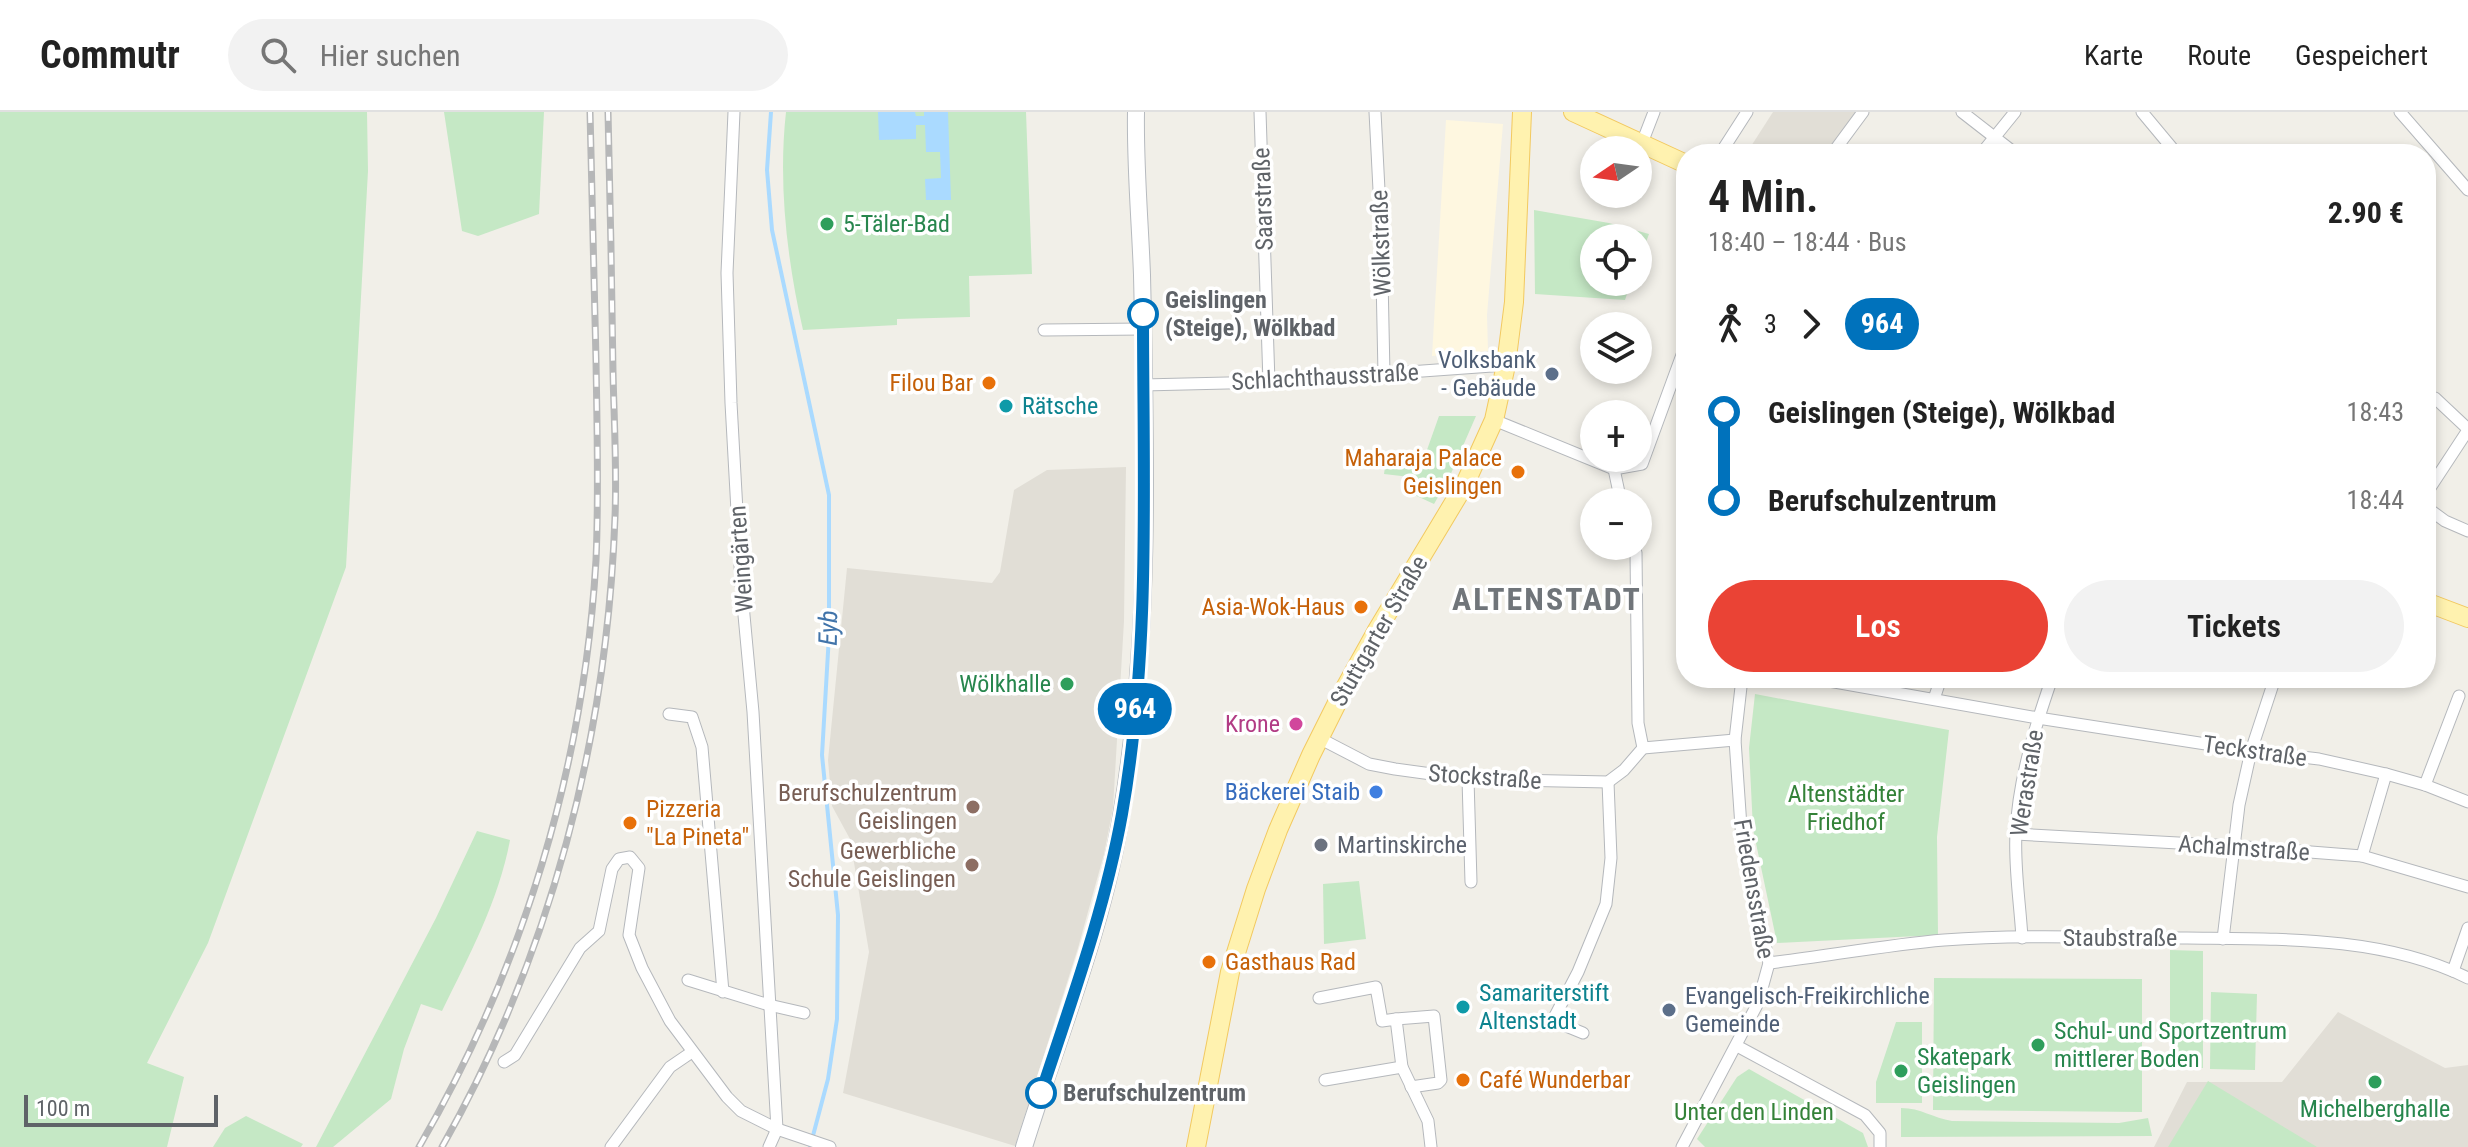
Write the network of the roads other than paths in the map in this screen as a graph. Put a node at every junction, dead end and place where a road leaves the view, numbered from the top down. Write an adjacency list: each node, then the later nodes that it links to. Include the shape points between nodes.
1 (734, 112): 77 (street, Weingärten, via 727,273 731,403)
2 (1136, 112): 27 (main road)
3 (1260, 112): 32 (street, Saarstraße)
4 (1375, 112): 31 (street, Wölkstraße)
5 (1522, 112): 29 (main road, Stuttgarter Straße, via 1514,302)
6 (1573, 112): 14 (main road)
7 (1654, 112): 15 (street)
8 (1747, 112): 17 (street)
9 (1863, 112): 18 (street)
10 (1962, 112): 16 (street)
11 (2015, 112): 16 (street)
12 (2142, 112): 21 (street)
13 (2400, 112): 22 (street)
14 (1626, 136)
15 (1645, 136)
16 (1993, 137): 19 (street); 20 (street)
17 (1726, 144)
18 (1839, 144)
19 (1988, 144)
20 (2002, 144)
21 (2169, 144)
22 (2428, 144)
23 (1652, 148): 25 (main road)
24 (2436, 153): 26 (street)
25 (1676, 159)
26 (2468, 190)
27 (1143, 329): 28 (street); 33 (main road)
28 (1044, 330)
29 (1506, 365): 31 (street, Schlachthausstraße); 35 (main road, Stuttgarter Straße)
30 (1676, 371): 37 (street)
31 (1384, 374): 32 (street, Schlachthausstraße)
32 (1269, 382): 33 (street, Schlachthausstraße)
33 (1143, 385): 91 (main road, via 1142,598 1122,814 1102,900)
34 (2436, 399): 36 (street)
35 (1494, 420): 38 (street); 54 (main road, Stuttgarter Straße, via 1465,484)
36 (2468, 429): 39 (street)
37 (1652, 437)
38 (1580, 455)
39 (2436, 479)
40 (2436, 514): 41 (street)
41 (2468, 531)
42 (1636, 560): 56 (street, via 1638,723)
43 (2436, 606): 44 (main road)
44 (2468, 618)
45 (1741, 688): 55 (street, Friedensstraße)
46 (1878, 688): 51 (street, Teckstraße)
47 (1938, 688): 51 (street)
48 (2048, 688): 53 (street, Werastraße)
49 (2272, 688): 57 (street)
50 (2459, 696): 61 (street)
51 (1934, 699): 53 (street, Teckstraße)
52 (669, 714): 75 (street, via 692,717 702,747)
53 (2038, 718): 57 (street, Teckstraße); 63 (street, Werastraße)
54 (1319, 738): 59 (street, Stockstraße, via 1369,764); 92 (main road, Stuttgarter Straße, via 1278,830 1230,972)
55 (1735, 740): 56 (street); 71 (street, Friedensstraße, via 1742,841)
56 (1643, 748): 60 (street)
57 (2251, 751): 58 (street, Teckstraße); 64 (street)
58 (2386, 774): 61 (street, Teckstraße); 65 (street)
59 (1468, 779): 60 (street, Stockstraße); 66 (street)
60 (1608, 782): 80 (street, via 1611,858 1606,904 1555,1016)
61 (2425, 785): 62 (street, Teckstraße)
62 (2468, 802)
63 (2015, 834): 64 (street, Achalmstraße); 69 (street, Werastraße)
64 (2233, 846): 65 (street, Achalmstraße); 70 (street)
65 (2362, 856): 67 (street, Achalmstraße)
66 (1471, 882)
67 (2468, 887)
68 (2468, 928): 72 (street)
69 (2022, 938): 70 (street, Staubstraße); 71 (street, Staubstraße, via 1944,940)
70 (2223, 939): 72 (street, Staubstraße, via 2391,951)
71 (1769, 963): 81 (street, Friedensstraße, via 1758,1003)
72 (2453, 971): 73 (street, Staubstraße)
73 (2468, 978)
74 (688, 980): 75 (street)
75 (723, 992): 77 (street)
76 (1319, 998): 79 (street, via 1376,987 1382,1021)
77 (769, 1005): 78 (street); 87 (street, Weingärten)
78 (804, 1013)
79 (1396, 1019): 84 (street); 86 (street, via 1434,1016 1441,1080)
80 (1583, 1033)
81 (1737, 1046): 94 (street, Friedensstraße); 95 (street, via 1865,1115 1880,1133)
82 (692, 1052): 83 (street, via 670,1021 629,935 639,868 630,857 619,859 612,869 599,931 580,948 515,1055); 87 (street, via 741,1111); 89 (street, via 670,1067)
83 (504, 1062)
84 (1402, 1067): 85 (street); 86 (street)
85 (1325, 1080)
86 (1411, 1087): 93 (street, via 1428,1121)
87 (782, 1131): 88 (street); 90 (street, Weingärten)
88 (827, 1146)
89 (611, 1147)
90 (769, 1147)
91 (1024, 1147)
92 (1196, 1147)
93 (1431, 1147)
94 (1682, 1147)
95 (1880, 1147)

